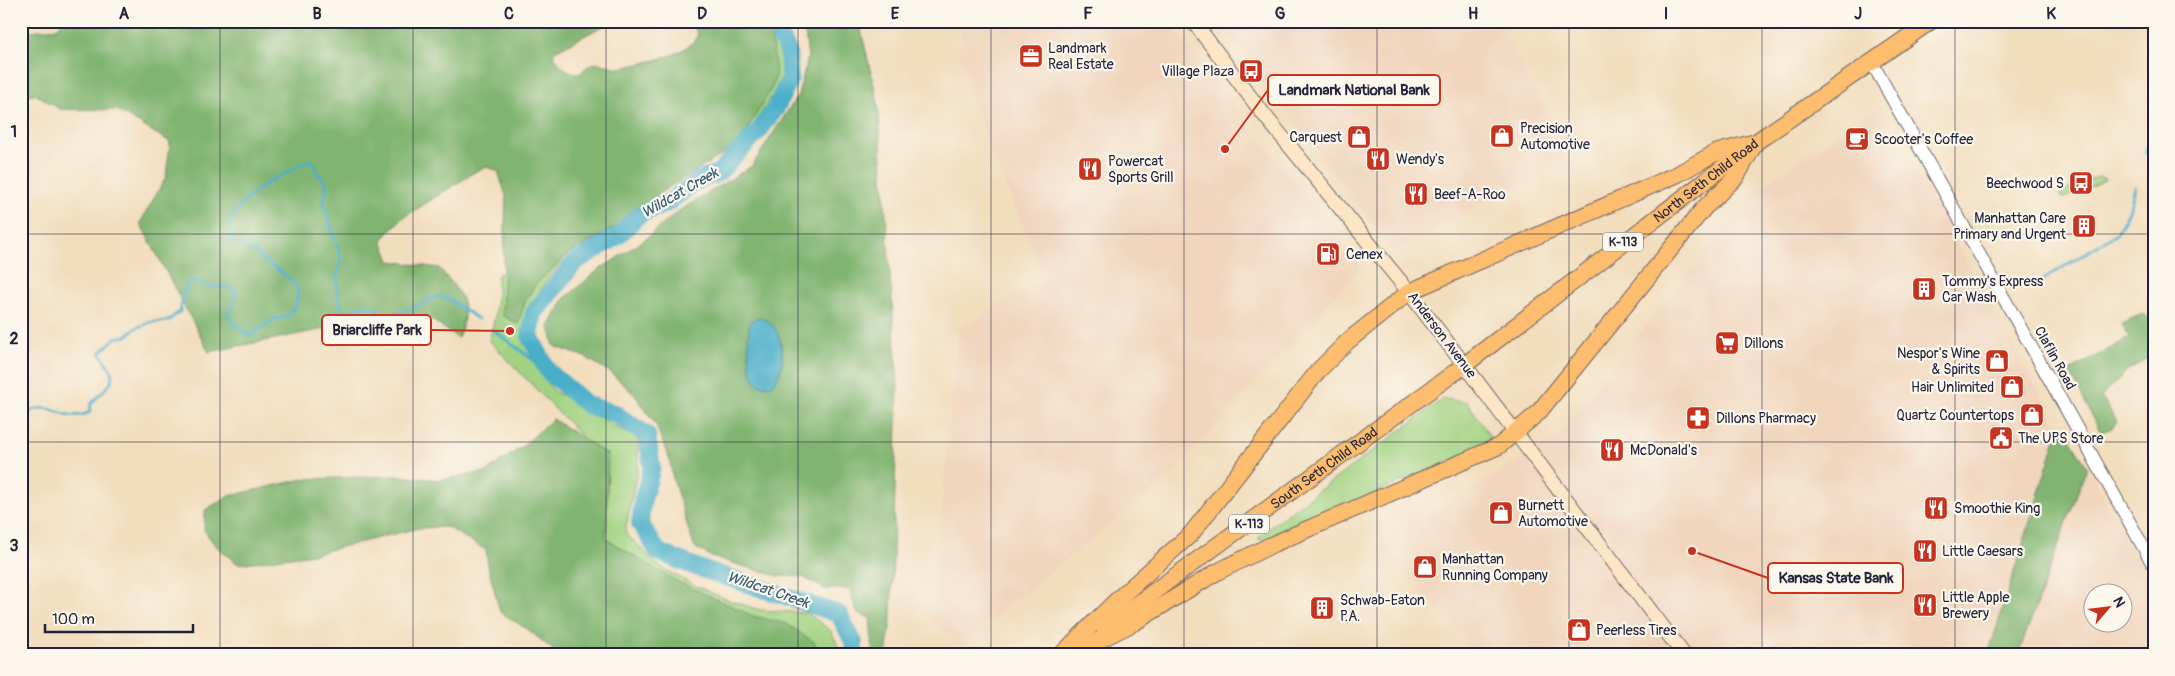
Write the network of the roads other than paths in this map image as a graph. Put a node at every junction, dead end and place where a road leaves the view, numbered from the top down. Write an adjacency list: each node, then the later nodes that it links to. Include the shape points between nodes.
1 (1193, 21): 5 (main road, Anderson Avenue)
2 (1931, 21): 3 (main road, North Seth Child Road / K-113)
3 (1871, 61): 4 (main road, North Seth Child Road / K-113); 8 (street, Claflin Road)
4 (1756, 142): 5 (main road, via 1715,153 1678,174); 6 (main road, North Seth Child Road / K-113, bridge); 7 (main road, via 1736,177 1704,208 1538,413)
5 (1409, 292): 7 (main road, Anderson Avenue); 9 (main road, via 1348,341 1318,371 1191,534)
6 (1462, 367): 10 (main road, South Seth Child Road / K-113)
7 (1516, 433): 11 (main road, via 1499,446 1271,545); 12 (main road, Anderson Avenue)
8 (2154, 566)
9 (1061, 655)
10 (1065, 655)
11 (1070, 655)
12 (1684, 655)

